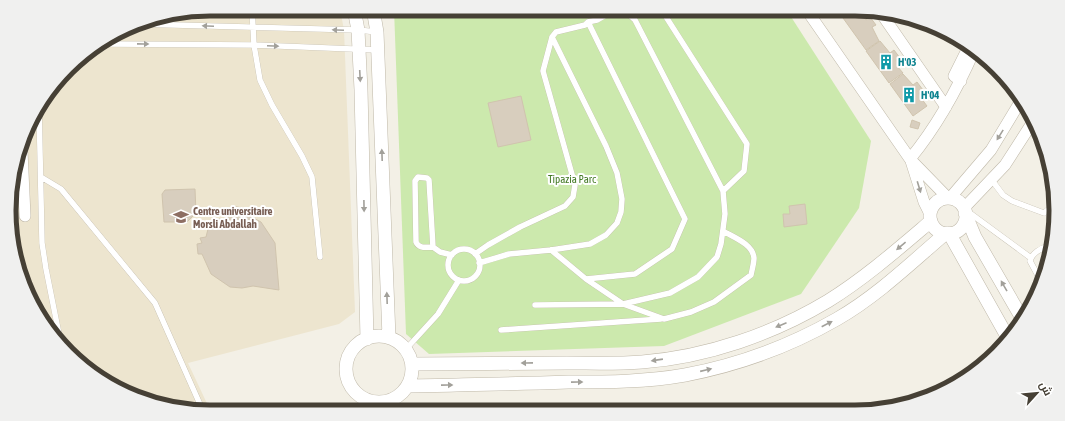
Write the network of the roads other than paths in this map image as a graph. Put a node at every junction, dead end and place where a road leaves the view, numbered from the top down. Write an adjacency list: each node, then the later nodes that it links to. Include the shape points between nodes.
1 (252, 16): 11 (lane)
2 (355, 16): 12 (street)
3 (374, 16): 13 (street)
4 (604, 16): 9 (lane)
5 (631, 16): 30 (lane)
6 (665, 16): 30 (lane, via 747,144 744,171)
7 (811, 16): 26 (street)
8 (885, 19): 23 (street)
9 (588, 22): 14 (lane, via 556,32); 47 (lane, via 685,219 672,249 635,274)
10 (154, 24): 11 (lane, one-way to 10)
11 (253, 27): 12 (lane, one-way to 11); 16 (lane)
12 (358, 30): 13 (lane); 17 (street)
13 (377, 32): 18 (street)
14 (552, 37): 40 (lane, via 606,146 617,173 622,199 617,223 606,235 590,244); 41 (lane, via 543,72 575,185 573,197 565,206 488,244)
15 (110, 44): 16 (lane, one-way to 16)
16 (254, 45): 17 (lane, one-way to 17); 43 (lane, via 260,80 312,177)
17 (359, 49): 18 (lane); 57 (street, one-way to 57)
18 (378, 50): 56 (street, one-way to 18)
19 (966, 51): 21 (street, via 954,76)
20 (972, 55): 21 (street)
21 (961, 81): 23 (street)
22 (1018, 105): 31 (street, one-way to 31, via 991,150)
23 (946, 107): 26 (street, via 927,138)
24 (39, 118): 28 (lane)
25 (1030, 126): 29 (street, via 1005,165)
26 (910, 159): 31 (street); 35 (street, one-way to 35)
27 (23, 162): 34 (street)
28 (40, 177): 54 (lane, via 42,243); 61 (lane, via 61,189 155,303)
29 (991, 179): 32 (lane, via 1012,201 1044,213); 33 (street)
30 (723, 191): 36 (lane)
31 (949, 198): 33 (street, via 955,200); 35 (street, via 935,204)
32 (1049, 209)
33 (965, 211): 37 (street, via 960,229); 44 (lane); 51 (street, one-way to 33, via 975,237)
34 (25, 216)
35 (931, 217): 37 (street, via 937,230); 59 (street, one-way to 59, via 861,279 828,301 757,335 720,347 642,362)
36 (723, 231): 49 (lane, via 717,258 698,277 670,293); 52 (lane, via 750,248 754,258 751,275 714,302 692,312)
37 (948, 233): 55 (street); 60 (street, one-way to 37, via 644,381 725,366 764,353 837,319 872,297)
38 (433, 247): 38 (lane, via 429,180 418,177 415,181 416,242 420,247); 42 (lane)
39 (1045, 247): 44 (lane)
40 (551, 250): 45 (lane, via 509,254); 47 (lane)
41 (475, 254): 42 (lane, via 466,249); 45 (lane)
42 (452, 255): 48 (lane, via 448,264 449,269)
43 (320, 257)
44 (1031, 258): 46 (lane, via 1030,261)
45 (479, 263): 48 (lane, via 474,277)
46 (1038, 276)
47 (586, 279): 49 (lane)
48 (459, 280): 58 (lane, via 438,314)
49 (624, 304): 50 (lane); 52 (lane)
50 (535, 305)
51 (1019, 314)
52 (664, 319): 53 (lane)
53 (501, 330)
54 (59, 332)
55 (1005, 333)
56 (389, 338): 57 (street, via 381,336); 58 (street, via 396,340)
57 (367, 339): 62 (street, via 360,342 351,352 346,371 354,390)
58 (406, 349): 59 (street)
59 (412, 364): 60 (street)
60 (408, 386): 64 (street)
61 (200, 405)
62 (370, 405)
63 (374, 405): 64 (street, via 384,402)
64 (394, 405)

